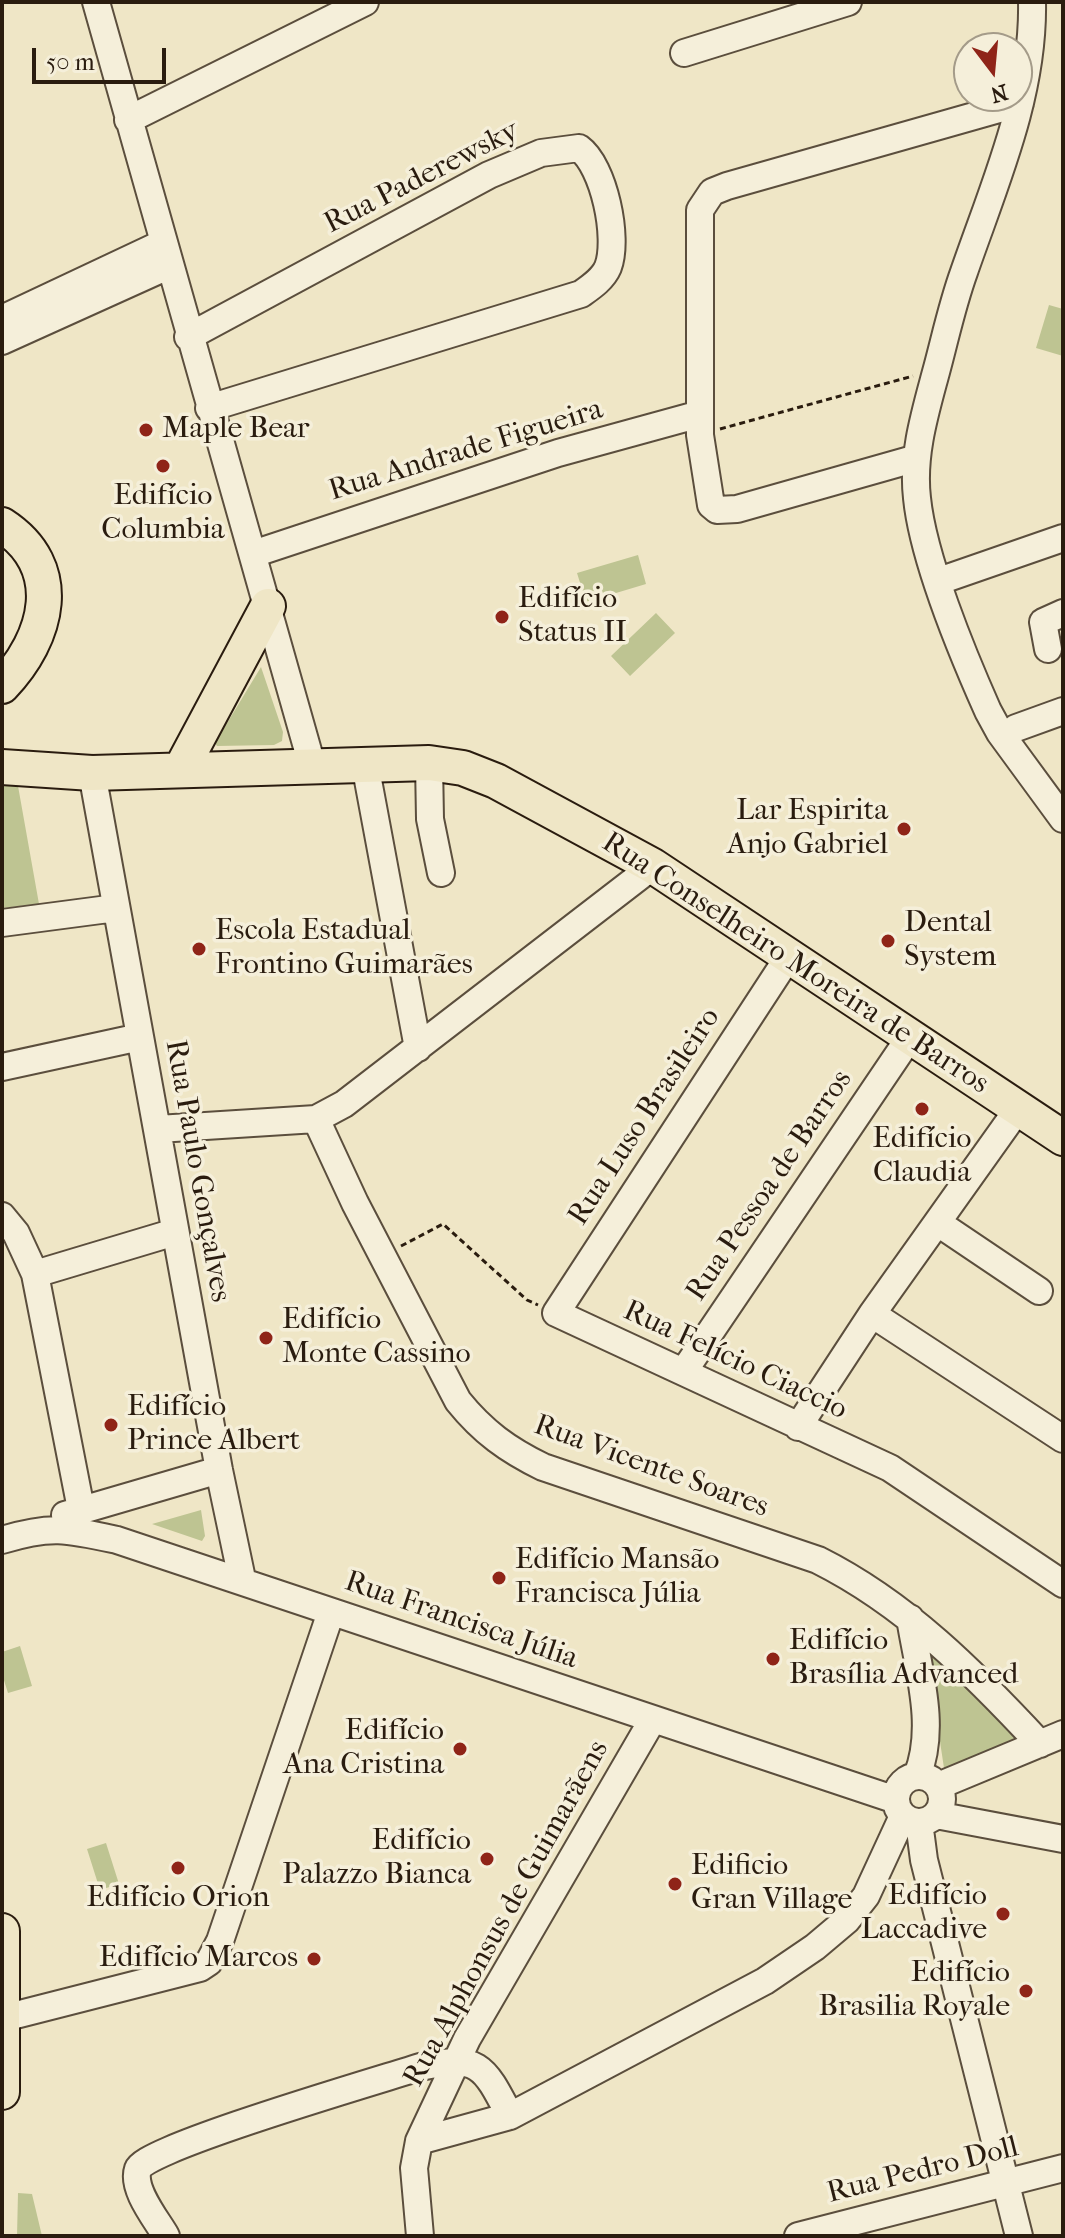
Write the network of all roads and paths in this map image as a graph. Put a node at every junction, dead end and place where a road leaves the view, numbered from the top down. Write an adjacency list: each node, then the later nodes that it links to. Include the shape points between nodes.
1 (96, 2): 9 (street)
2 (365, 2): 9 (street)
3 (848, 2): 6 (street)
4 (1032, 2): 5 (street)
5 (1028, 32)
6 (684, 53)
7 (988, 112): 16 (street, via 727,186 705,199 700,210)
8 (1018, 112): 14 (street)
9 (128, 120): 10 (street)
10 (164, 255): 11 (street); 12 (street); 13 (street)
11 (2, 319)
12 (188, 337): 15 (street); 15 (street, Rua Paderewsky, via 489,175 541,153 579,148 592,157 599,172 612,244 608,269 581,294)
13 (2, 341)
14 (936, 370): 16 (path); 17 (street)
15 (209, 408): 20 (street)
16 (700, 425): 17 (street, via 705,486 711,505 726,511); 20 (street, Rua Andrade Figueira, via 544,457)
17 (917, 458): 21 (street, via 916,497)
18 (2, 525): 25 (main road, via 21,537 39,567 45,596 40,631)
19 (1063, 538): 21 (street)
20 (253, 554): 22 (street)
21 (939, 581): 34 (street, via 988,711)
22 (268, 606): 30 (street); 32 (main road)
23 (1063, 613): 24 (street, via 1043,622)
24 (1048, 649)
25 (2, 686)
26 (1063, 711): 27 (street)
27 (1016, 728)
28 (429, 763): 29 (main road, Rua Conselheiro Moreira de Barros); 35 (main road, Rua Conselheiro Moreira de Barros, via 496,781); 36 (street, via 430,819)
29 (365, 764): 30 (main road, Rua Conselheiro Moreira de Barros); 42 (street)
30 (312, 765): 32 (main road, Rua Conselheiro Moreira de Barros)
31 (2, 767): 33 (main road, Rua Conselheiro Moreira de Barros)
32 (181, 769): 33 (main road, Rua Conselheiro Moreira de Barros)
33 (92, 773): 37 (street, Rua Paulo Gonçalves)
34 (1063, 819)
35 (653, 866): 39 (main road, Rua Conselheiro Moreira de Barros); 42 (street)
36 (441, 873)
37 (116, 908): 38 (street); 40 (street, Rua Paulo Gonçalves)
38 (2, 923)
39 (789, 956): 41 (main road, Rua Conselheiro Moreira de Barros); 54 (street, Rua Luso Brasileiro)
40 (140, 1037): 43 (street); 46 (street, Rua Paulo Gonçalves)
41 (910, 1037): 44 (main road, Rua Conselheiro Moreira de Barros); 56 (street, Rua Pessoa de Barros)
42 (418, 1048): 45 (street)
43 (2, 1067)
44 (1018, 1109): 47 (main road, Rua Conselheiro Moreira de Barros); 49 (street)
45 (316, 1119): 46 (street); 51 (street, Rua Vicente Soares)
46 (158, 1129): 50 (street, Rua Paulo Gonçalves)
47 (1063, 1138)
48 (2, 1216): 52 (street)
49 (938, 1223): 53 (street); 55 (street)
50 (175, 1232): 52 (street); 59 (street, Rua Paulo Gonçalves)
51 (383, 1255): 54 (path, via 443,1224 527,1300); 68 (street, Rua Vicente Soares, via 458,1401 507,1449 543,1467 818,1560 856,1579)
52 (35, 1274): 61 (street)
53 (1039, 1291)
54 (556, 1313): 56 (street, Rua Felício Ciaccio)
55 (872, 1314): 57 (street); 58 (street)
56 (684, 1371): 57 (street, Rua Felício Ciaccio)
57 (798, 1427): 66 (street, Rua Felício Ciaccio, via 890,1468)
58 (1063, 1439)
59 (219, 1470): 60 (street); 65 (street, Rua Paulo Gonçalves)
60 (116, 1499): 61 (street); 64 (street)
61 (81, 1509): 62 (street)
62 (43, 1528): 63 (street, Rua Francisca Júlia); 64 (street, Rua Francisca Júlia)
63 (2, 1540)
64 (117, 1540): 65 (street, Rua Francisca Júlia)
65 (242, 1579): 67 (street, Rua Francisca Júlia)
66 (1063, 1584)
67 (331, 1612): 69 (street, Rua Francisca Júlia); 75 (street, via 209,1962)
68 (910, 1618): 70 (street, Rua Vicente Soares); 71 (street, via 926,1728)
69 (653, 1719): 72 (street, Rua Francisca Júlia); 76 (street, Rua Alphonsus de Guimarãens)
70 (1051, 1739): 71 (street)
71 (927, 1781): 72 (street, via 942,1797); 72 (street, via 904,1781)
72 (914, 1813): 73 (street, Rua Francisca Júlia); 78 (street, via 866,1896 815,1947 765,1981); 81 (street)
73 (1063, 1839)
74 (2, 1937): 75 (main road)
75 (4, 2018): 77 (main road)
76 (458, 2059): 78 (street, via 484,2073); 79 (street, Rua Alphonsus de Guimarãens); 82 (street, via 348,2090 144,2160 138,2183)
77 (2, 2092)
78 (510, 2116): 79 (street)
79 (419, 2141): 83 (street, Rua Alphonsus de Guimarãens, via 414,2168)
80 (1063, 2168): 81 (street, Rua Pedro Doll)
81 (1005, 2182): 84 (street, Rua Pedro Doll); 85 (street)
82 (166, 2236)
83 (420, 2236)
84 (798, 2236)
85 (1019, 2236)

